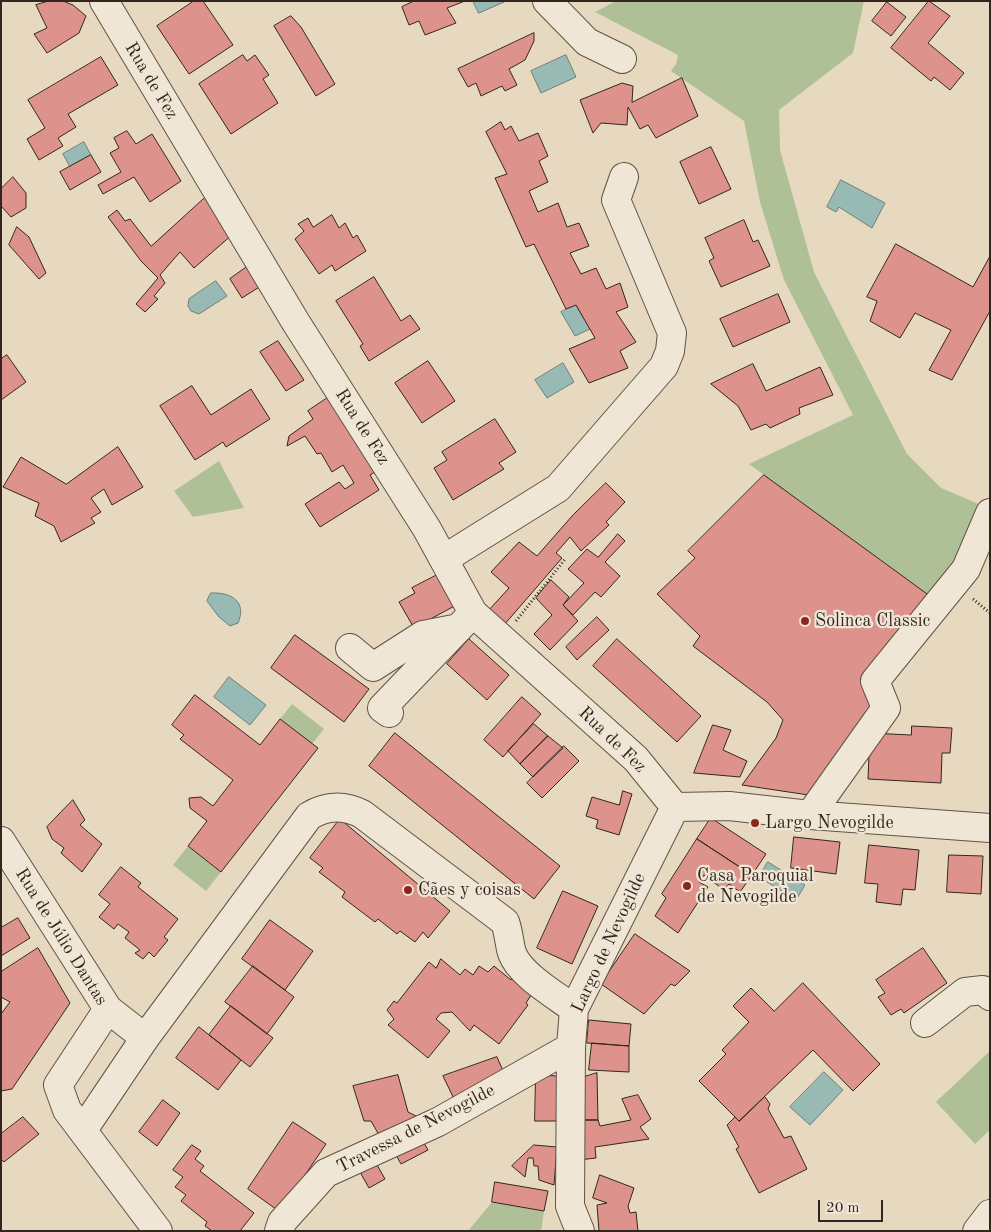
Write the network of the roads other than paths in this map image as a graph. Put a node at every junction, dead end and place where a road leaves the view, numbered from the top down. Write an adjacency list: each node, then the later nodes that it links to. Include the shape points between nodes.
1 (104, 1): 6 (street, Rua de Fez, via 296,321)
2 (547, 1): 3 (street, via 587,42)
3 (622, 59)
4 (624, 177): 6 (street, via 616,200 672,333 664,366 558,488)
5 (990, 513): 11 (street, via 966,570 875,681 886,708)
6 (444, 559): 7 (street, Rua de Fez)
7 (466, 620): 8 (street, via 423,635 373,667); 9 (street, via 382,708); 10 (street, Rua de Fez, via 502,639 636,759)
8 (350, 648)
9 (389, 713)
10 (675, 807): 11 (street, via 729,806); 16 (street, Largo de Nevogilde)
11 (810, 815): 12 (street)
12 (990, 828)
13 (1, 841): 15 (street, Rua de Júlio Dantas)
14 (990, 996): 17 (street, via 983,990 965,992)
15 (108, 1009): 18 (street); 20 (street, Rua de Júlio Dantas, via 58,1085 67,1110)
16 (574, 1009): 18 (street, via 522,970 512,953 505,922 362,814 350,808 333,807 309,816); 19 (street, Largo de Nevogilde)
17 (925, 1022)
18 (144, 1038): 20 (street)
19 (571, 1047): 21 (street, Largo de Nevogilde); 24 (street, Travessa de Nevogilde, via 438,1122 326,1173 282,1222)
20 (83, 1130): 23 (street, Rua de Júlio Dantas)
21 (570, 1206): 25 (street, Largo de Nevogilde); 26 (street, Largo de Nevogilde)
22 (990, 1214): 27 (street)
23 (158, 1231)
24 (279, 1231)
25 (557, 1231)
26 (580, 1231)
27 (977, 1231)

